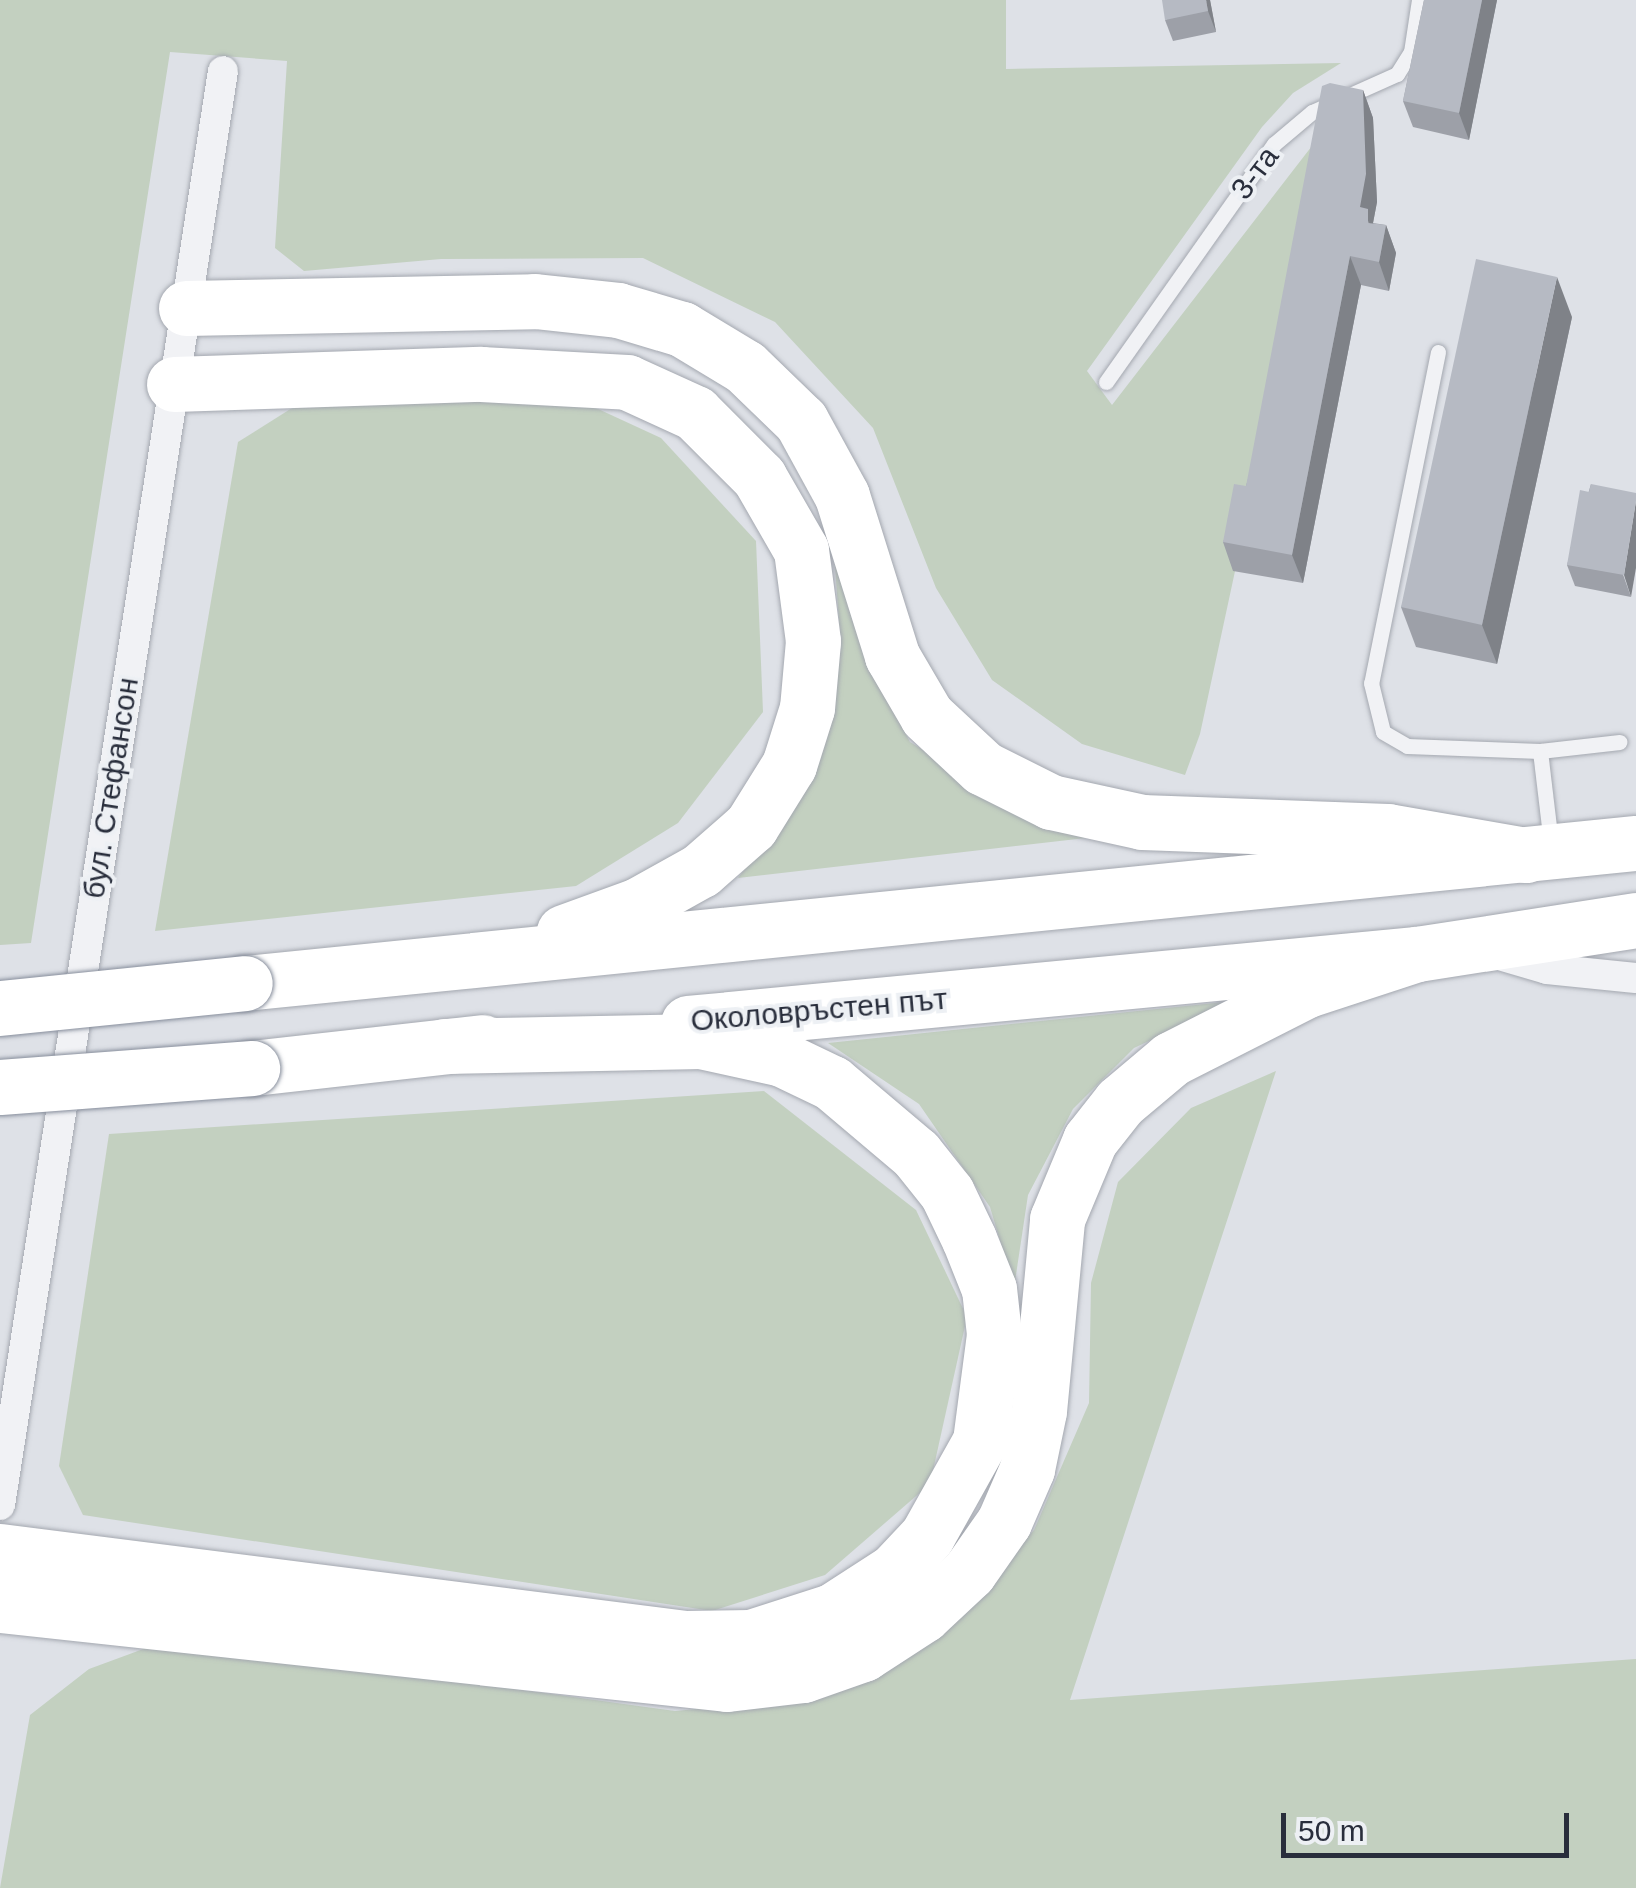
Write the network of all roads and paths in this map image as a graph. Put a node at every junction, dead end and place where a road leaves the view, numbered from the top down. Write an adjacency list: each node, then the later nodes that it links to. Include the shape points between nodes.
1 (1419, 0): 5 (lane, 3-та, via 1410,52 1397,74 1312,112 1274,144)
2 (223, 71): 3 (street, бул. Стефансон)
3 (186, 308): 6 (street, бул. Стефансон); 10 (highway, via 536,301 618,310 682,329 745,367 800,421 842,496 892,656 928,716 983,768 1051,802 1142,822 1388,830)
4 (1438, 352): 8 (lane, via 1370,683 1373,708 1383,732 1406,746)
5 (1106, 382)
6 (174, 384): 13 (highway, via 480,374 627,382 696,413 760,476 801,550 813,641 807,708 788,765 751,826 701,870 638,905); 18 (street, бул. Стефансон)
7 (1619, 742): 8 (lane)
8 (1540, 752): 10 (lane)
9 (1636, 844): 10 (highway)
10 (1539, 853): 13 (highway)
11 (1636, 920): 12 (highway, Околовръстен път)
12 (1439, 951): 14 (street); 16 (highway, Околовръстен път); 20 (highway, via 1307,990 1170,1059 1100,1127 1072,1171 1057,1219 1039,1411 1027,1468 1004,1522 969,1572 923,1615 863,1654 803,1675 727,1684)
13 (444, 966): 15 (highway, bridge)
14 (1636, 978)
15 (0, 1008)
16 (445, 1046): 17 (highway, Околовръстен път, bridge); 19 (highway, via 700,1041 782,1059 832,1083 916,1154 969,1239 990,1289 994,1334 980,1440 927,1536 894,1571 832,1611 750,1637 617,1630)
17 (0, 1088)
18 (0, 1505)
19 (0, 1552)
20 (0, 1604)

